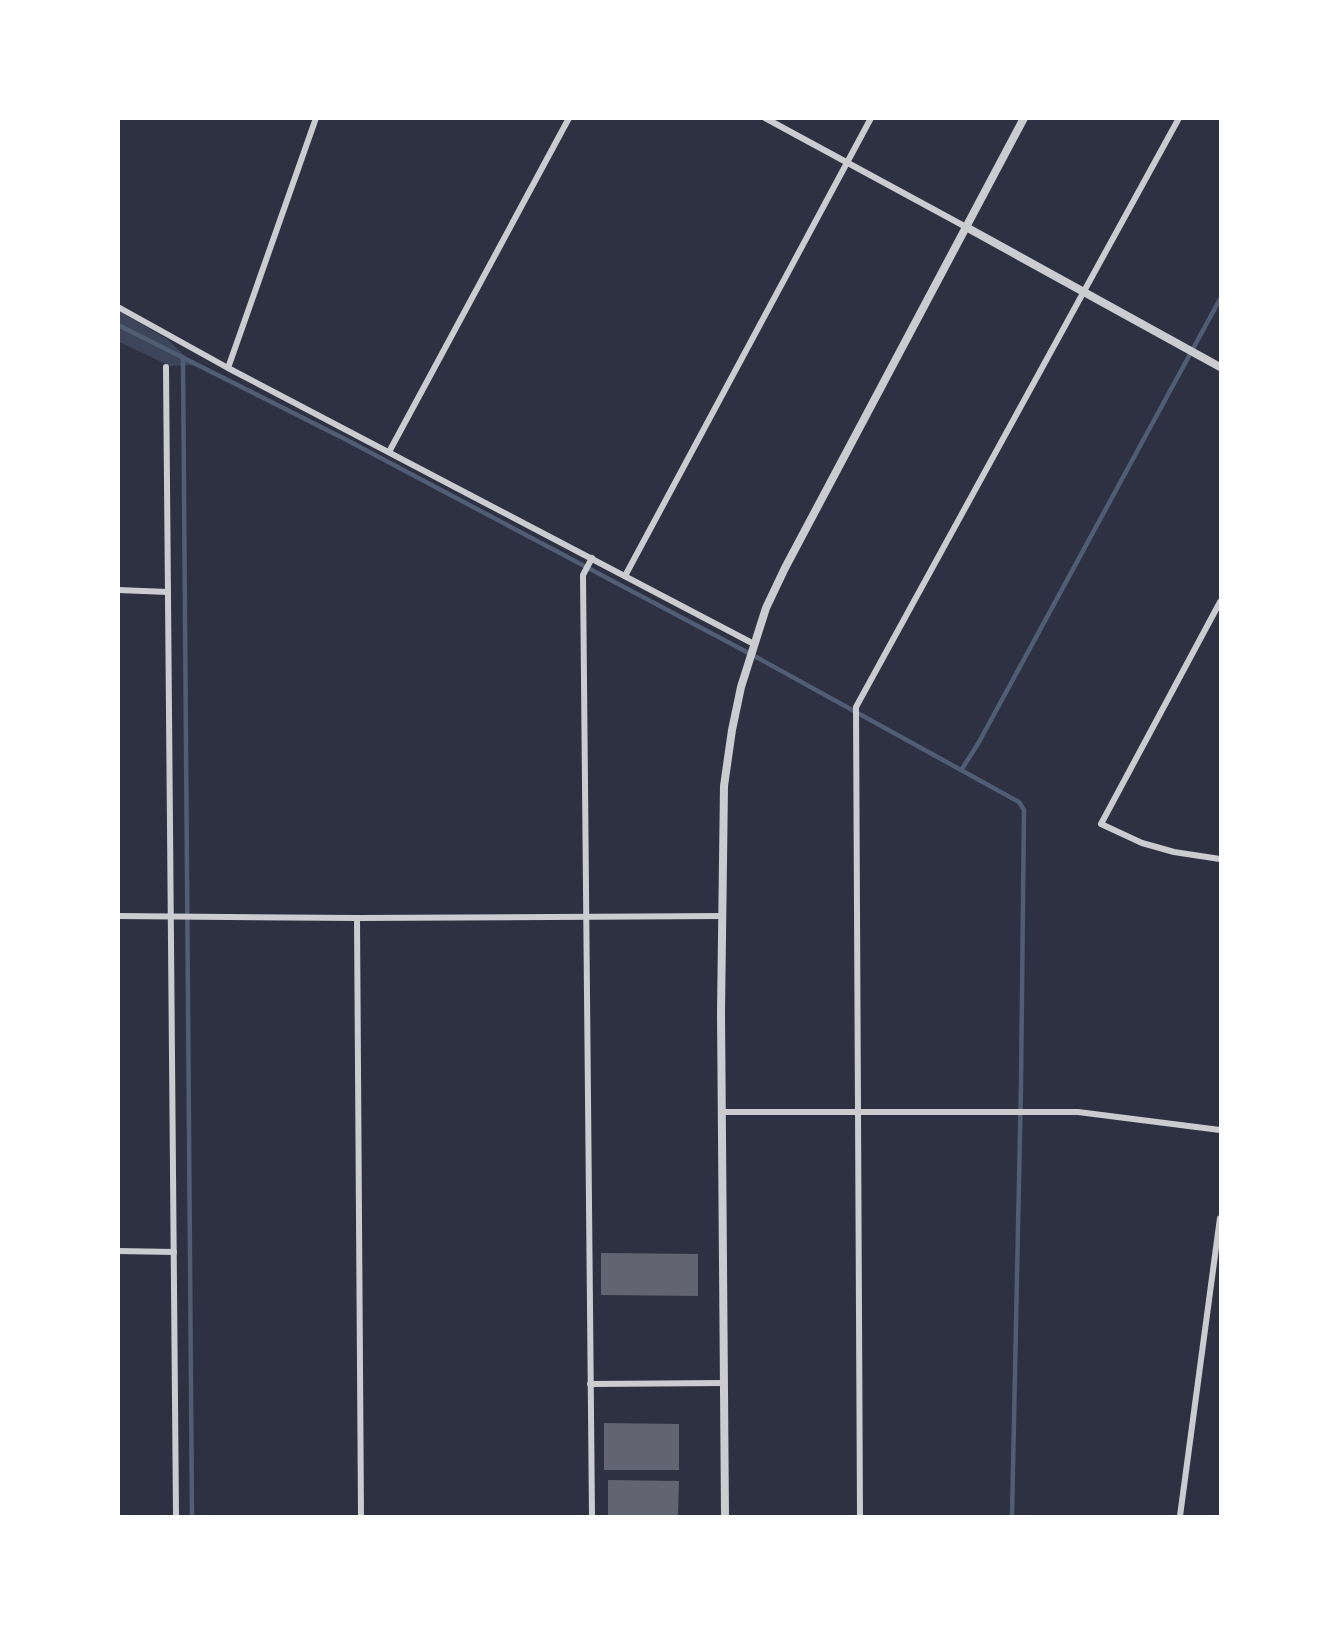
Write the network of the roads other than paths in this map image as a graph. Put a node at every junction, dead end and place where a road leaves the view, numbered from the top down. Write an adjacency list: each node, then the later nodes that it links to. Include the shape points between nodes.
1 (316, 118): 12 (street)
2 (569, 118): 14 (street)
3 (765, 118): 7 (street)
4 (872, 118): 7 (street)
5 (1024, 118): 8 (street)
6 (1179, 118): 9 (street)
7 (847, 163): 8 (street); 16 (street)
8 (966, 227): 9 (street); 20 (street, via 785,568)
9 (1085, 291): 13 (street); 27 (street, via 856,707)
10 (118, 307): 12 (street)
11 (166, 367): 18 (street)
12 (228, 368): 14 (street)
13 (1221, 368)
14 (389, 452): 15 (street)
15 (592, 558): 16 (street); 23 (street, via 583,575)
16 (625, 576): 20 (street)
17 (118, 590): 18 (street)
18 (168, 591): 25 (street)
19 (1221, 602): 21 (street, via 1101,824 1142,843)
20 (754, 644): 24 (street, via 741,687 724,786)
21 (1221, 859)
22 (118, 916): 25 (street)
23 (586, 916): 24 (street); 26 (street); 34 (street)
24 (722, 916): 28 (street)
25 (171, 918): 26 (street); 32 (street)
26 (357, 918): 36 (street)
27 (857, 1111): 28 (street); 29 (street, via 1078,1112); 39 (street)
28 (722, 1112): 33 (street)
29 (1221, 1130)
30 (1221, 1218): 40 (street)
31 (118, 1251): 32 (street)
32 (174, 1252): 35 (street)
33 (724, 1383): 34 (street); 38 (street)
34 (590, 1384): 37 (street)
35 (176, 1516)
36 (360, 1516)
37 (592, 1516)
38 (725, 1516)
39 (860, 1516)
40 (1180, 1516)

